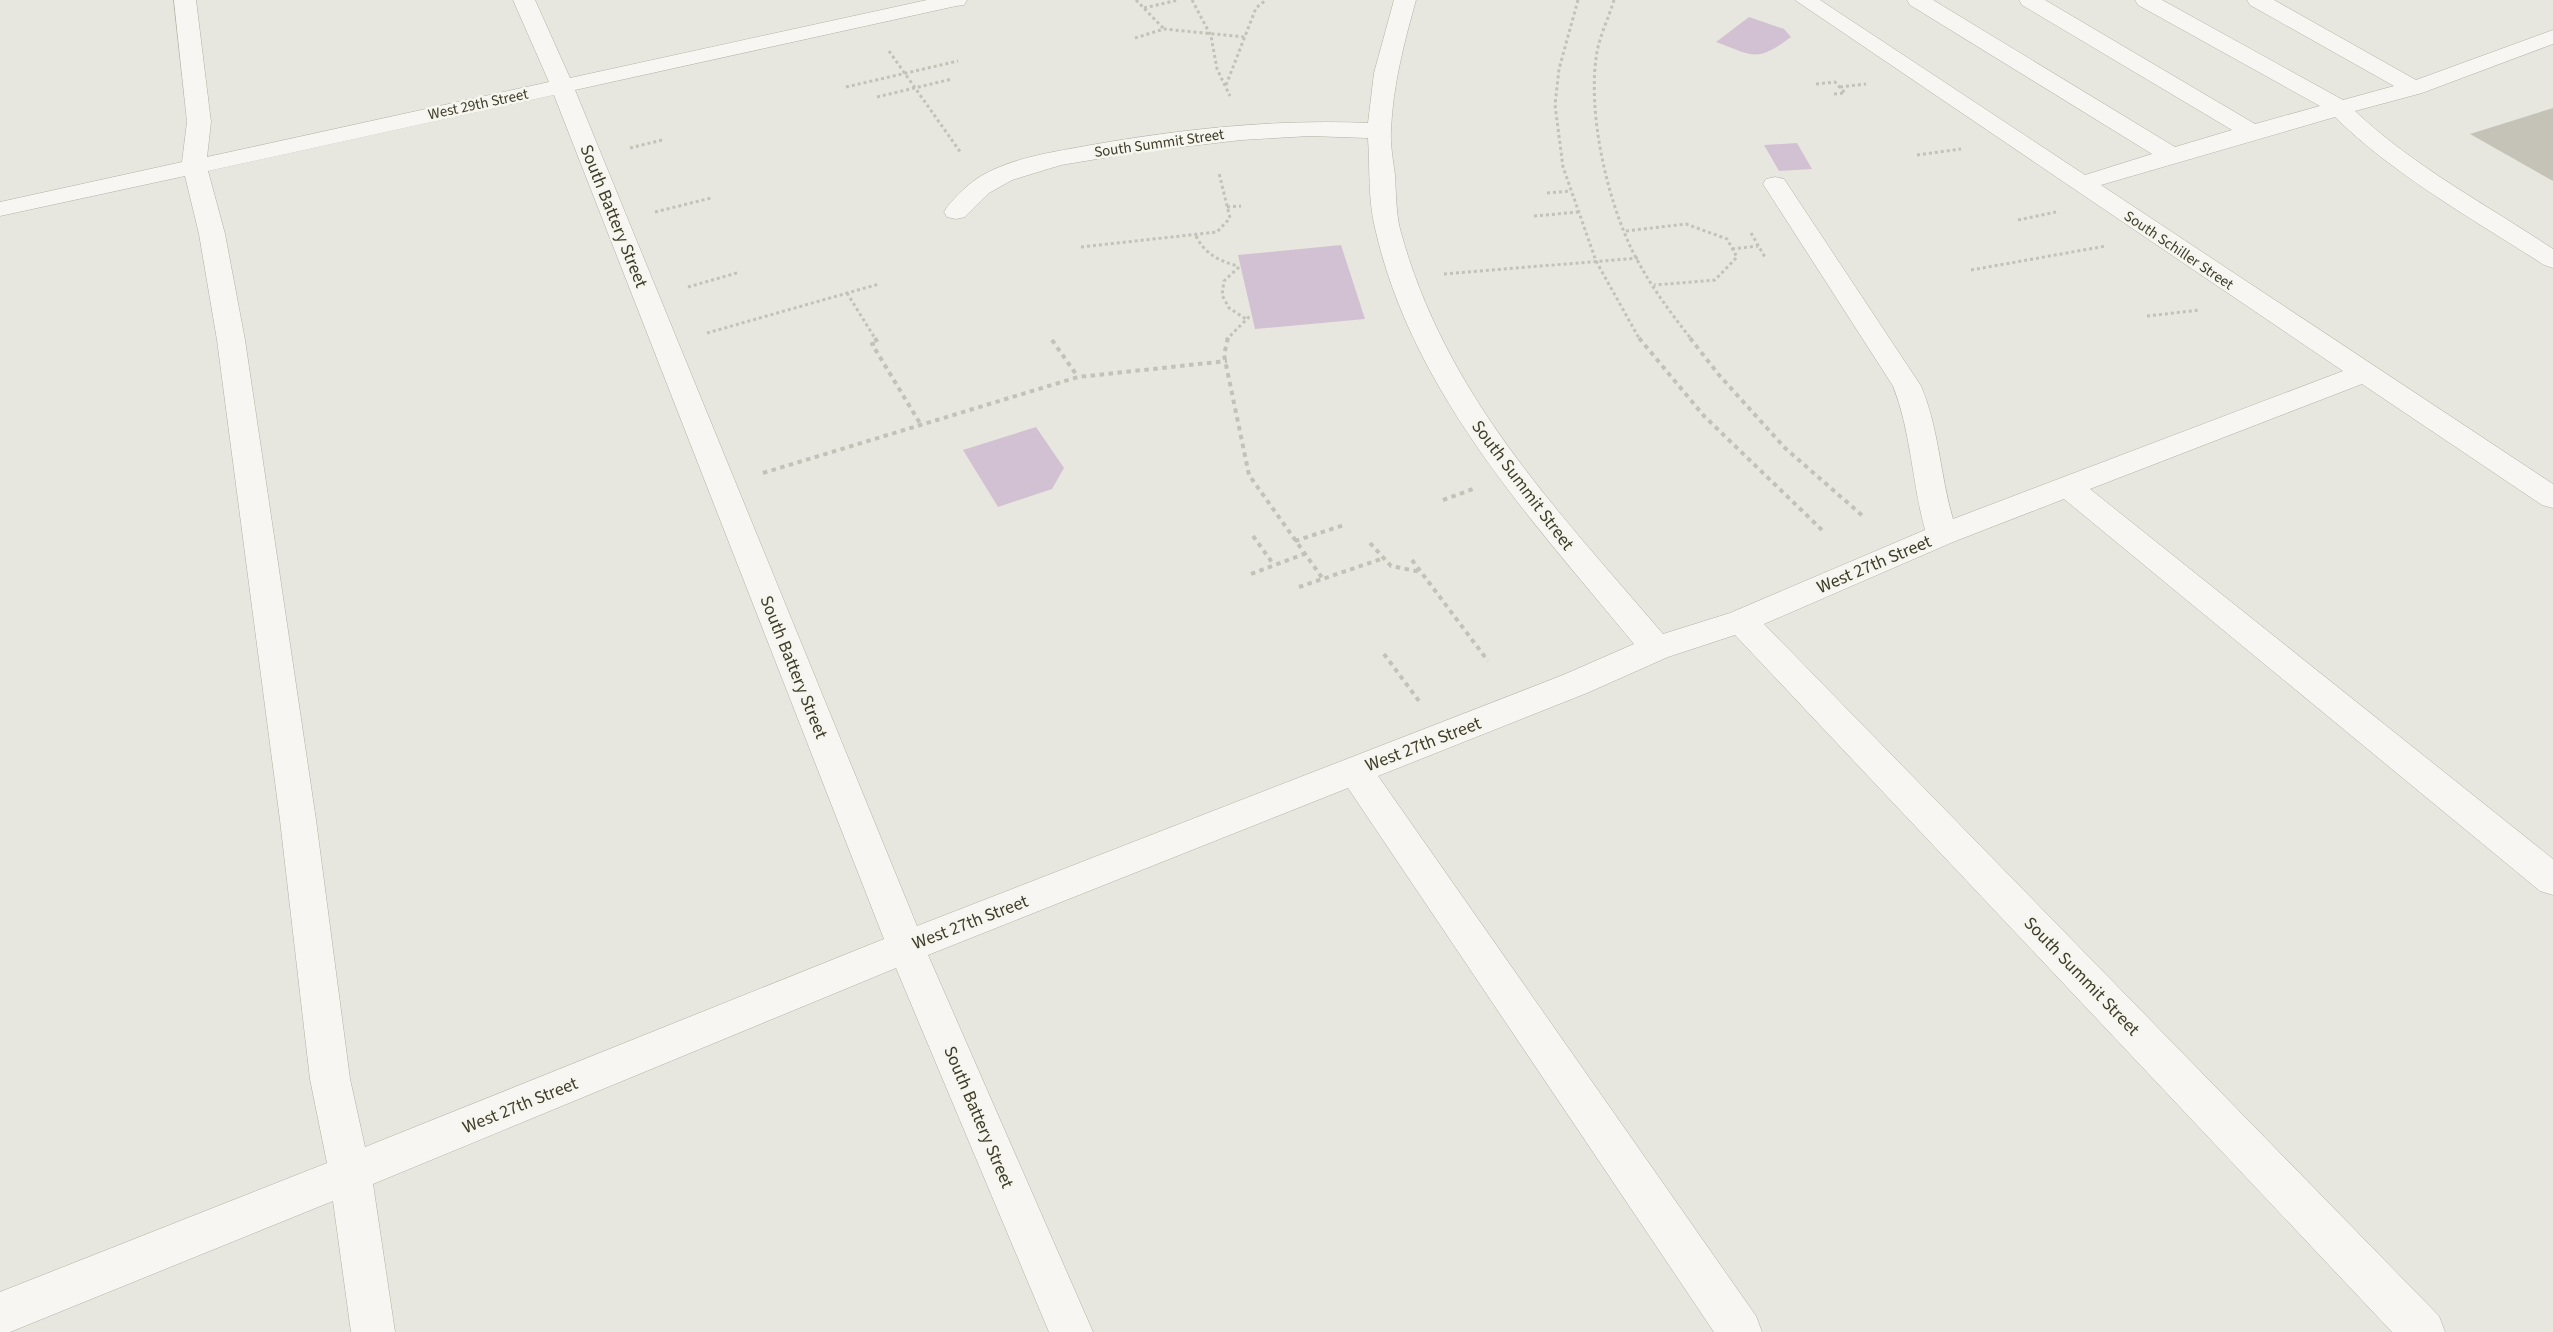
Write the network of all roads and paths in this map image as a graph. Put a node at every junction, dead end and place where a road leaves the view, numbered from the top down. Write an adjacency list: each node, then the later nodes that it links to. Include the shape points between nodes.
1 (185, 0): 43 (street, via 199,122)
2 (524, 0): 27 (street, South Battery Street)
3 (956, 0): 17 (street, West 29th Street)
4 (1136, 0): 16 (path)
5 (1178, 0): 16 (path)
6 (1192, 0): 19 (path)
7 (1266, 0): 22 (path, via 1256,8)
8 (1405, 0): 38 (street, South Summit Street, via 1385,73)
9 (1578, 0): 46 (path, via 1559,69 1555,105 1563,167)
10 (1614, 0): 56 (path, via 1597,52 1594,122)
11 (1806, 0): 45 (street, South Schiller Street)
12 (1918, 0): 42 (street)
13 (2030, 0): 39 (street)
14 (2146, 0): 37 (street)
15 (2258, 0): 33 (street)
16 (1144, 9): 18 (path)
17 (865, 20): 24 (path); 27 (street, West 29th Street, via 835,17)
18 (1164, 29): 19 (path); 21 (path)
19 (1210, 34): 22 (path); 28 (path, via 1217,69)
20 (2553, 37): 33 (street)
21 (1135, 38)
22 (1245, 38): 28 (path)
23 (958, 61): 24 (path)
24 (905, 73): 30 (path); 32 (path)
25 (952, 79): 32 (path)
26 (1816, 84): 31 (path, via 1835,82)
27 (562, 85): 43 (street, West 29th Street); 55 (street, South Battery Street)
28 (1226, 86): 35 (path)
29 (1851, 86): 31 (path)
30 (846, 87)
31 (1840, 87): 34 (path, via 1845,93)
32 (915, 88): 36 (path); 41 (path)
33 (2414, 88): 37 (street)
34 (1834, 94)
35 (1231, 96)
36 (877, 97)
37 (2338, 107): 39 (street); 65 (street, via 2365,133 2412,167)
38 (1378, 131): 40 (street, South Summit Street, via 1282,130); 101 (street, South Summit Street, via 1387,227 1431,345 1470,416 1510,474)
39 (2251, 132): 42 (street)
40 (1210, 135): 50 (path); 52 (street, South Summit Street, via 1069,156 1030,166 991,181)
41 (961, 154)
42 (2172, 156): 45 (street)
43 (194, 165): 51 (street, West 29th Street); 108 (street, via 212,234 231,340 330,1079)
44 (1775, 183): 88 (street, West 27th Street, via 1908,386 1917,410 1930,492)
45 (2080, 184): 59 (street, South Schiller Street)
46 (1571, 191): 47 (path); 53 (path)
47 (1547, 194)
48 (711, 198): 55 (path)
49 (1241, 206): 50 (path)
50 (1227, 207): 58 (path, via 1230,218 1226,225 1217,232)
51 (0, 209)
52 (957, 212)
53 (1579, 212): 54 (path); 66 (path)
54 (1534, 216)
55 (617, 222): 73 (street, South Battery Street)
56 (1626, 231): 62 (path, via 1686,224 1727,239); 63 (path)
57 (1751, 233): 60 (path)
58 (1196, 236): 61 (path); 76 (path, via 1212,256 1239,267 1227,275 1221,286 1230,311 1248,318 1225,341)
59 (2160, 237): 67 (path); 77 (street, South Schiller Street)
60 (1759, 246): 62 (path); 64 (path)
61 (1081, 247)
62 (1732, 249): 71 (path, via 1737,257 1715,280)
63 (1638, 258): 66 (path); 71 (path)
64 (1766, 260)
65 (2553, 260)
66 (1596, 261): 69 (path); 87 (path, via 1639,339 1704,416)
67 (1971, 270)
68 (740, 272): 73 (path)
69 (1454, 273)
70 (879, 284): 72 (path)
71 (1653, 285): 85 (path, via 1719,375 1785,448)
72 (847, 293): 75 (path); 79 (path, via 878,343 872,345)
73 (647, 298): 75 (street, South Battery Street)
74 (1052, 340): 78 (path)
75 (666, 345): 80 (street, South Battery Street)
76 (1227, 361): 78 (path); 90 (path, via 1249,475)
77 (2364, 373): 81 (street, West 27th Street); 83 (street, South Schiller Street)
78 (1078, 377): 79 (path)
79 (921, 425): 80 (path)
80 (722, 486): 107 (street, South Battery Street)
81 (2068, 487): 88 (street, West 27th Street); 106 (street)
82 (1473, 489): 84 (path)
83 (2553, 498)
84 (1443, 500)
85 (1864, 517)
86 (1344, 525): 90 (path)
87 (1823, 531)
88 (1942, 535): 100 (street, West 27th Street)
89 (1253, 536): 95 (path)
90 (1295, 541): 92 (path)
91 (1370, 543): 93 (path)
92 (1304, 554): 95 (path); 98 (path)
93 (1380, 560): 96 (path, via 1394,570); 98 (path)
94 (1412, 560): 96 (path)
95 (1274, 565): 97 (path)
96 (1421, 572): 103 (path)
97 (1251, 574)
98 (1323, 579): 99 (path)
99 (1299, 588)
100 (1741, 621): 101 (street, West 27th Street); 113 (street, South Summit Street)
101 (1656, 648): 104 (street, West 27th Street)
102 (1384, 654): 104 (path)
103 (1488, 661)
104 (1444, 736): 105 (street, West 27th Street)
105 (1356, 771): 107 (street, West 27th Street); 112 (street)
106 (2553, 880)
107 (906, 947): 108 (street, West 27th Street); 111 (street, South Battery Street)
108 (350, 1173): 109 (street, West 27th Street); 110 (street)
109 (0, 1314)
110 (373, 1332)
111 (1071, 1332)
112 (1740, 1332)
113 (2423, 1332)

